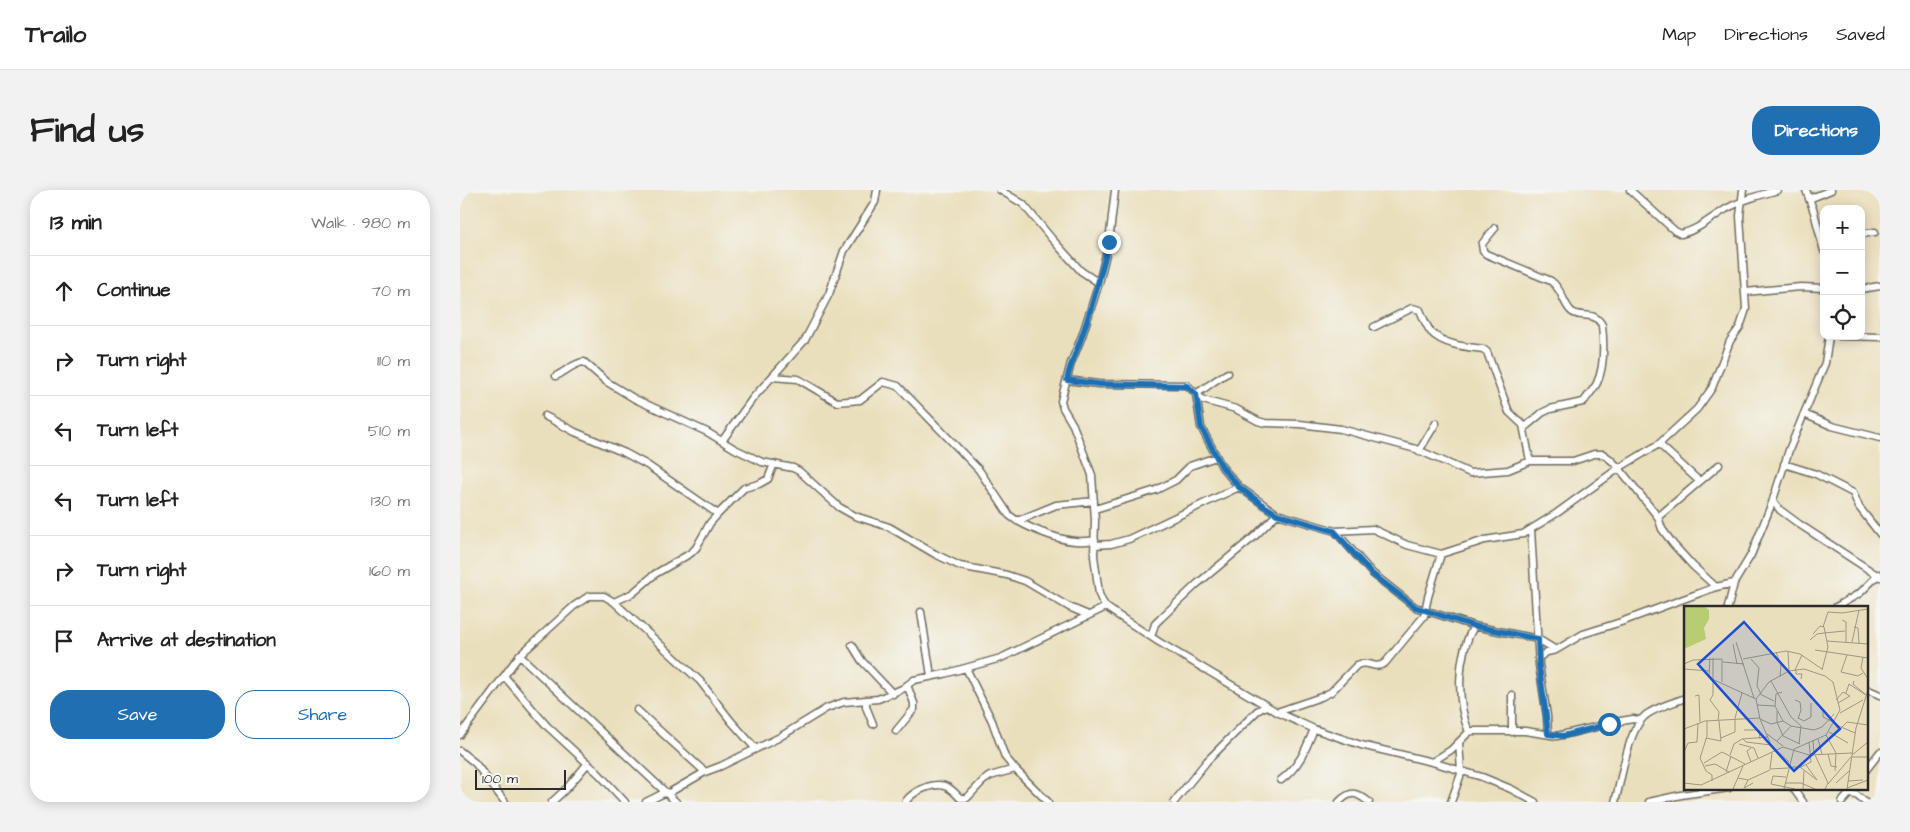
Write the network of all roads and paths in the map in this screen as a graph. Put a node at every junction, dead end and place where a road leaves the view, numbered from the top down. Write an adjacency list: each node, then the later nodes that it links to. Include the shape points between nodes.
1 (877, 190): 26 (street, via 875,202 844,251 829,294 805,340)
2 (1000, 190): 15 (street, via 1023,204 1081,271)
3 (1115, 190): 15 (street, via 1109,242)
4 (1630, 190): 10 (street, via 1681,234 1691,232)
5 (1743, 190): 10 (street)
6 (1778, 190): 10 (street)
7 (1806, 190): 9 (street)
8 (1831, 190): 9 (street)
9 (1809, 199): 12 (street)
10 (1743, 202): 19 (street, via 1740,216)
11 (1495, 228): 32 (street, via 1482,244 1483,251 1551,281 1573,313 1595,317 1602,324 1600,373 1586,400 1550,409)
12 (1820, 232)
13 (1875, 232): 14 (street)
14 (1865, 233)
15 (1099, 282): 27 (street)
16 (1880, 286): 18 (street)
17 (1820, 288): 19 (street)
18 (1865, 288)
19 (1745, 292): 35 (street, via 1744,316 1730,341 1712,388 1697,409)
20 (1374, 327): 32 (street, via 1417,308 1431,332 1440,338 1483,349 1489,356 1510,412)
21 (1865, 337): 22 (street)
22 (1880, 337)
23 (1828, 340): 29 (street, via 1825,363)
24 (1228, 373): 28 (street)
25 (556, 376): 34 (street, via 576,363 584,362 623,392)
26 (772, 377): 34 (street); 50 (street, via 798,379 837,402 863,399 883,382 898,386 979,470 1009,515)
27 (1067, 380): 28 (street, via 1098,384 1180,384); 46 (street, via 1061,400 1092,476)
28 (1196, 394): 36 (street, via 1210,403 1236,409 1265,423 1341,429); 37 (street, via 1201,427)
29 (1804, 414): 33 (street, via 1832,426); 40 (street)
30 (545, 416): 47 (street, via 647,465)
31 (1436, 423): 36 (street)
32 (1524, 428): 38 (street)
33 (1880, 438)
34 (722, 441): 39 (street, via 762,462)
35 (1659, 444): 42 (street); 43 (street)
36 (1419, 451): 38 (street, via 1470,473 1508,470)
37 (1216, 457): 44 (street); 46 (street, via 1190,466 1176,480 1156,490)
38 (1530, 461): 42 (street, via 1573,461 1602,454)
39 (774, 464): 47 (street, via 768,479 744,488); 65 (street, via 799,471 839,507 855,516 889,527 960,566 1025,581)
40 (1784, 464): 45 (street); 53 (street, via 1816,474 1853,493 1859,507)
41 (1719, 465): 43 (street)
42 (1619, 468): 49 (street); 51 (street)
43 (1699, 482): 49 (street)
44 (1239, 487): 48 (street); 54 (street, via 1129,539 1111,544)
45 (1773, 501): 56 (street, via 1799,524); 57 (street, via 1751,554)
46 (1094, 505): 50 (street, via 1056,505); 54 (street)
47 (718, 514): 59 (street, via 696,548 655,574 633,594)
48 (1277, 514): 52 (street); 67 (street, via 1161,618 1155,624)
49 (1658, 517): 58 (street, via 1673,544)
50 (1018, 521): 54 (street, via 1075,541)
51 (1531, 530): 55 (street); 68 (street)
52 (1334, 531): 55 (street, via 1373,529 1407,545); 63 (street, via 1372,574 1415,607)
53 (1880, 534)
54 (1095, 542): 62 (street, via 1099,594)
55 (1441, 554): 63 (street)
56 (1879, 575): 61 (street, via 1860,593)
57 (1734, 583): 58 (street); 60 (street)
58 (1716, 586): 70 (street, via 1583,634)
59 (614, 602): 71 (street, via 604,596 589,596); 95 (street, via 700,680 730,721)
60 (1728, 606)
61 (1838, 606)
62 (1106, 607): 65 (street); 67 (street)
63 (1426, 611): 66 (street); 85 (street, via 1386,663 1381,666 1361,663 1330,692)
64 (921, 612): 75 (street)
65 (1088, 615): 73 (street, via 1001,658)
66 (1474, 626): 68 (street); 90 (street, via 1467,638 1461,663 1462,708)
67 (1151, 637): 83 (street)
68 (1538, 639): 70 (street); 72 (street)
69 (852, 645): 78 (street, via 862,661)
70 (1556, 650): 72 (street)
71 (519, 656): 74 (street); 108 (street)
72 (1538, 658): 92 (street)
73 (966, 668): 75 (street); 101 (street, via 992,721 1001,748)
74 (504, 676): 93 (street); 98 (street, via 547,726)
75 (931, 676): 76 (street)
76 (908, 685): 78 (street); 89 (street, via 914,709)
77 (1868, 690): 79 (street)
78 (893, 694): 82 (street)
79 (1880, 694)
80 (1512, 695): 91 (street)
81 (1684, 698): 86 (street)
82 (866, 700): 87 (street); 95 (street, via 827,708)
83 (1266, 706): 85 (street); 117 (street, via 1207,761)
84 (636, 710): 103 (street)
85 (1277, 712): 88 (street)
86 (1639, 720): 92 (street, via 1564,736); 122 (street, via 1631,736)
87 (873, 724)
88 (1314, 729): 99 (street, via 1361,745); 104 (street, via 1298,763)
89 (896, 731)
90 (1469, 732): 91 (street); 94 (street)
91 (1512, 732): 92 (street)
92 (1548, 734)
93 (460, 735)
94 (1459, 744): 99 (street); 102 (street)
95 (756, 749): 103 (street)
96 (460, 751): 111 (street, via 475,763)
97 (1880, 752): 100 (street)
98 (588, 762): 112 (street, via 568,788); 113 (street)
99 (1432, 762): 102 (street)
100 (1868, 767)
101 (1015, 769): 110 (street, via 983,780 967,798 960,798 950,788 939,785 914,793); 116 (street)
102 (1461, 771): 120 (street); 121 (street)
103 (704, 772): 108 (street)
104 (1281, 780)
105 (1715, 790): 123 (street)
106 (1794, 790): 124 (street)
107 (1852, 790): 109 (street)
108 (667, 793): 114 (street); 115 (street)
109 (1849, 794): 125 (street); 126 (street)
110 (906, 801)
111 (505, 802)
112 (552, 802)
113 (625, 802)
114 (646, 802)
115 (676, 802)
116 (1048, 802)
117 (1174, 802)
118 (1338, 802): 119 (street, via 1350,793)
119 (1370, 802)
120 (1451, 802)
121 (1536, 802)
122 (1616, 802)
123 (1649, 802)
124 (1803, 802)
125 (1842, 802)
126 (1865, 802)

